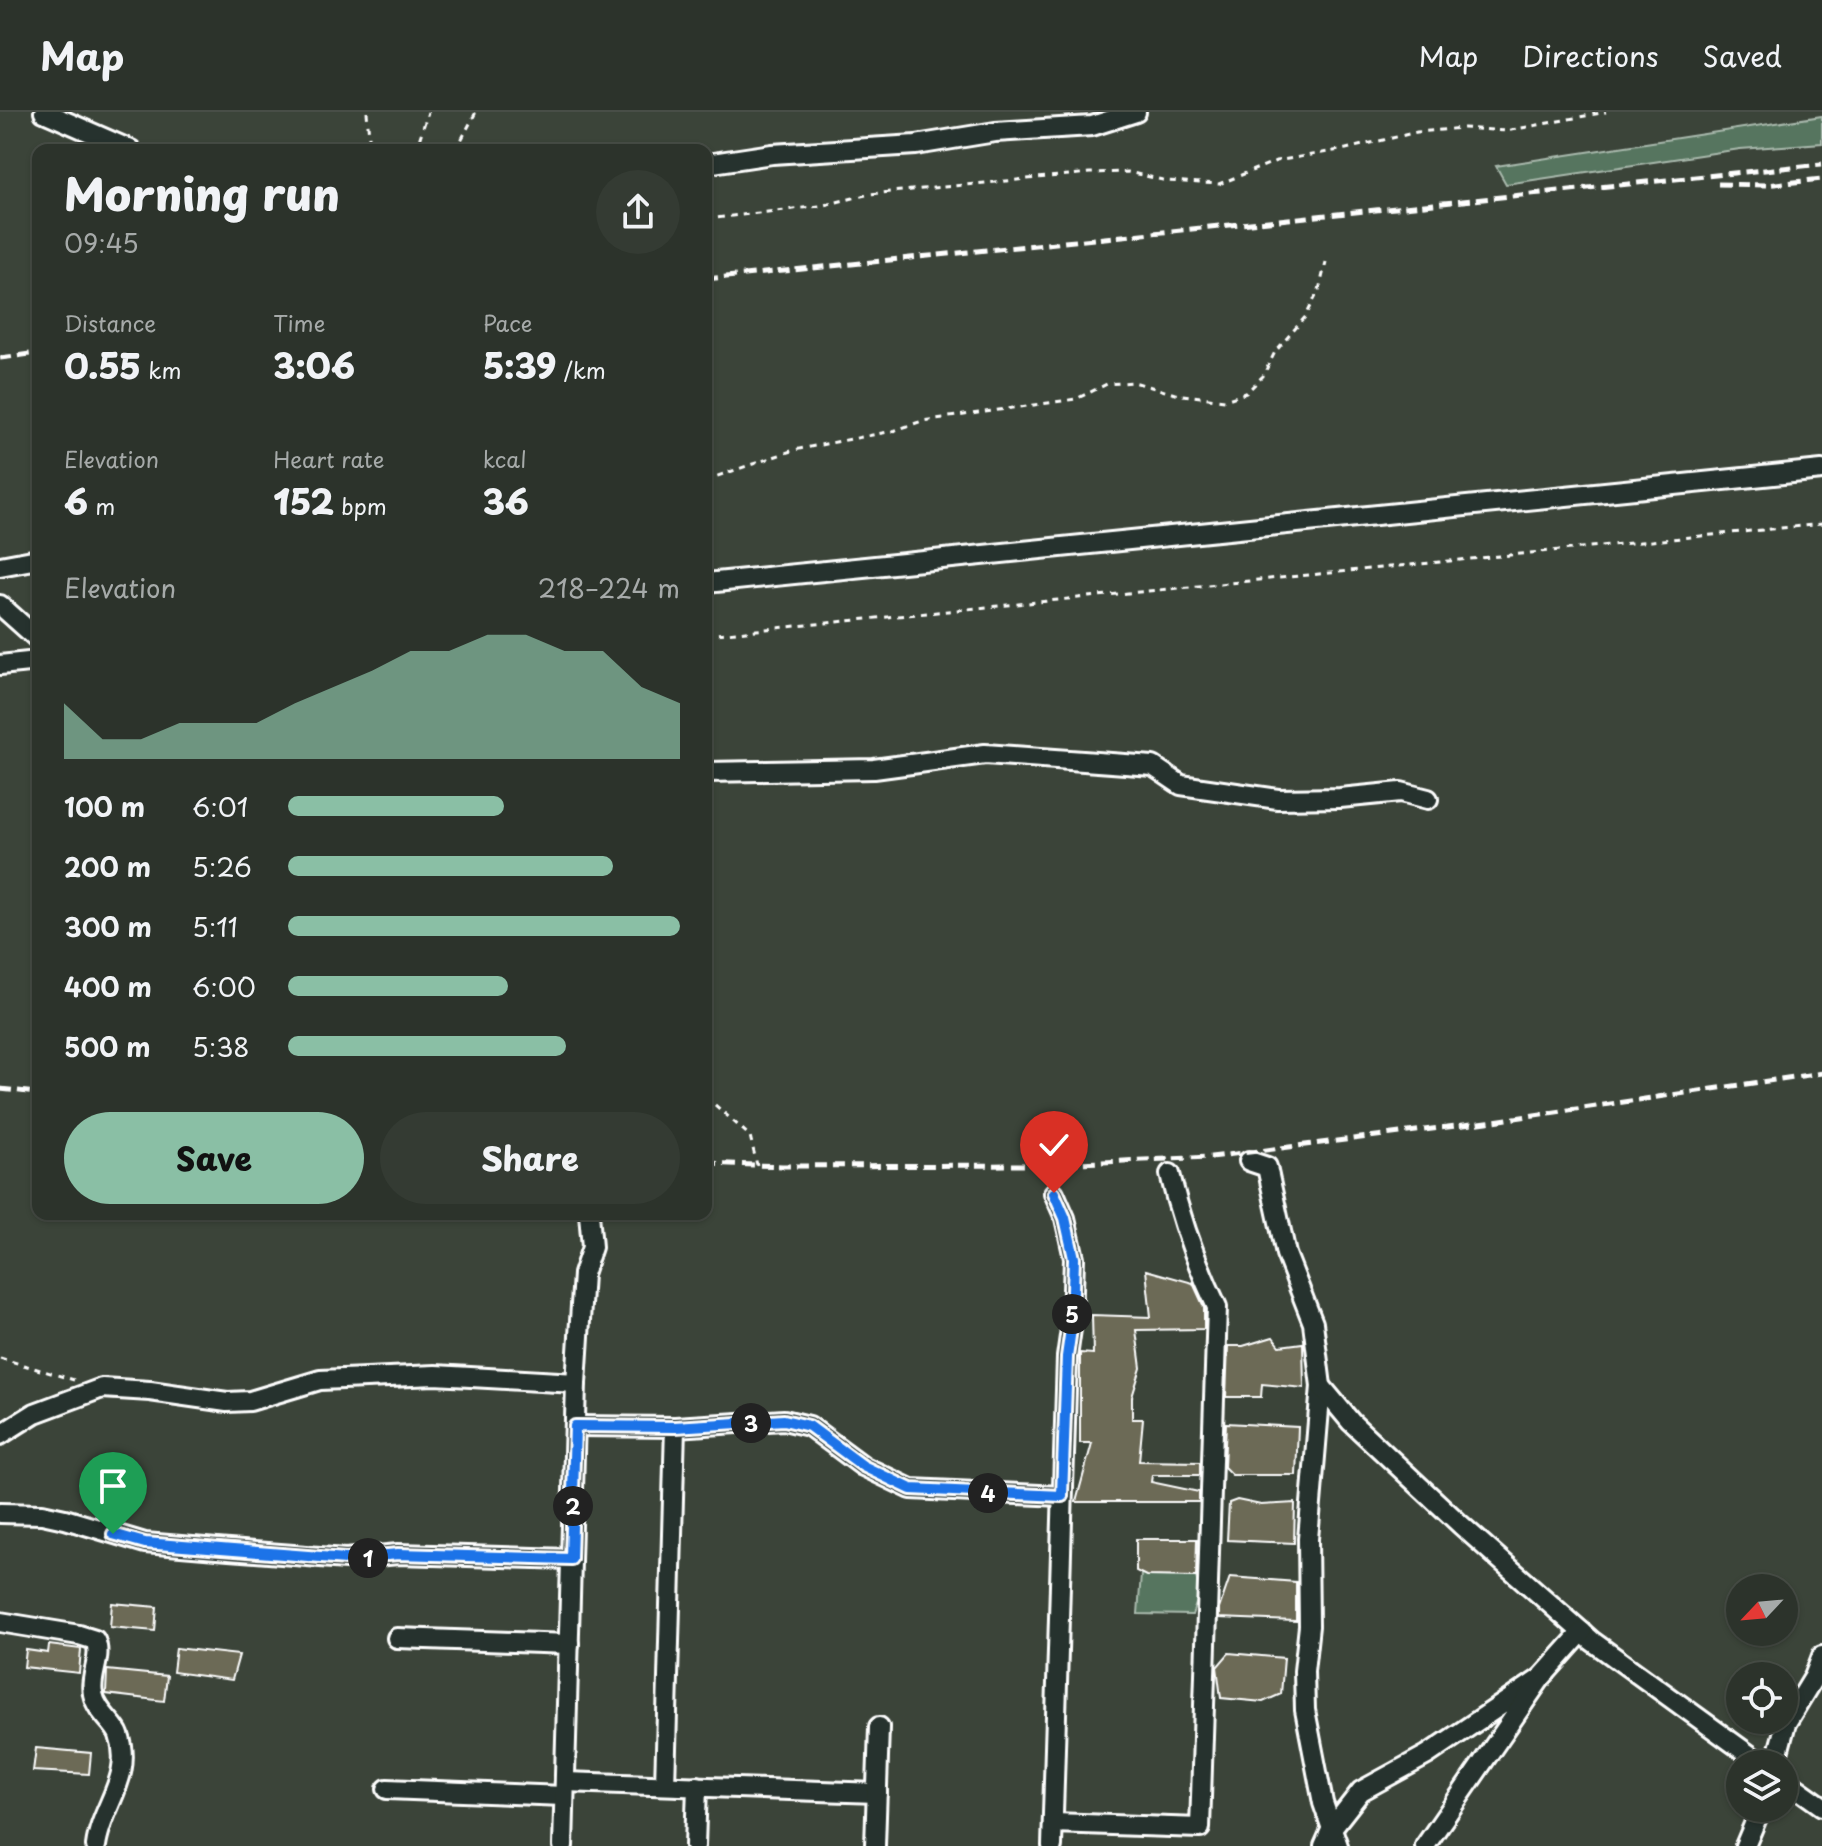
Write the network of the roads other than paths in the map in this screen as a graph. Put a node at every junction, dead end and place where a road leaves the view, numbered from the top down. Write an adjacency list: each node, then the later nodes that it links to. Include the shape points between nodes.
1 (44, 112): 3 (street)
2 (1136, 112): 4 (street, via 1092,126)
3 (117, 144)
4 (712, 163)
5 (1822, 470): 8 (street)
6 (32, 560): 7 (street)
7 (0, 566)
8 (712, 582)
9 (0, 605): 10 (street)
10 (32, 634)
11 (32, 662): 12 (street)
12 (0, 665)
13 (712, 772): 14 (street, via 874,769 985,754 1153,766 1181,785 1278,799 1401,792)
14 (1428, 799)
15 (1249, 1161): 20 (street, via 1267,1167 1286,1254 1313,1323)
16 (1170, 1174): 44 (street, via 1195,1262 1217,1307 1200,1828)
17 (1054, 1193): 24 (street, via 1074,1258)
18 (590, 1220): 19 (street, via 592,1247 583,1274)
19 (576, 1383): 21 (street); 23 (street, via 435,1375 320,1380 250,1401 227,1402 121,1388 90,1392 35,1413)
20 (1321, 1386): 28 (street, via 1351,1422); 45 (street, via 1304,1671 1305,1710)
21 (575, 1426): 22 (street); 26 (street)
22 (675, 1427): 24 (street, via 784,1420 809,1426 863,1466 911,1489); 36 (street)
23 (0, 1435)
24 (1062, 1496): 44 (street)
25 (0, 1513): 26 (street, via 42,1514 145,1543 229,1550 346,1559 398,1554)
26 (571, 1559): 30 (street)
27 (0, 1622): 46 (street, via 79,1635 95,1640 99,1649 92,1693 119,1732 124,1769 98,1828)
28 (1582, 1632): 32 (street); 34 (street, via 1664,1695)
29 (397, 1638): 30 (street)
30 (569, 1644): 39 (street)
31 (1822, 1656): 35 (street)
32 (1541, 1678): 45 (street, via 1427,1755 1361,1791); 53 (street)
33 (879, 1727): 41 (street)
34 (1753, 1750)
35 (1776, 1750)
36 (665, 1785): 37 (street); 39 (street)
37 (697, 1786): 41 (street); 48 (street)
38 (387, 1789): 39 (street)
39 (564, 1789): 47 (street)
40 (1798, 1789): 42 (street)
41 (877, 1793): 49 (street)
42 (1822, 1806)
43 (1755, 1822): 54 (street)
44 (1053, 1823): 50 (street)
45 (1332, 1828): 51 (street); 52 (street)
46 (96, 1846)
47 (563, 1846)
48 (695, 1846)
49 (875, 1846)
50 (1052, 1846)
51 (1324, 1846)
52 (1338, 1846)
53 (1425, 1846)
54 (1745, 1846)

